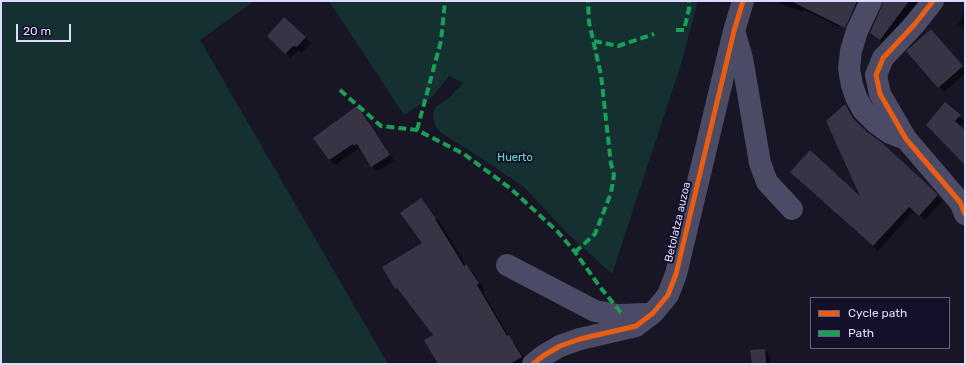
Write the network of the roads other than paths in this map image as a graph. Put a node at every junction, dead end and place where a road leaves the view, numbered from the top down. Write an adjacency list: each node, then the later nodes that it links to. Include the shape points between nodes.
1 (743, 1): 4 (street, Betolatza auzoa)
2 (871, 1): 5 (street, via 851,51 849,69 852,85 863,110 876,123 890,133)
3 (933, 1): 5 (street, via 883,58 876,75 880,94)
4 (734, 31): 6 (street, via 742,58 760,163 768,182); 9 (street, Betolatza auzoa, via 676,274 668,295)
5 (906, 139): 7 (street, via 960,202)
6 (792, 209)
7 (965, 214)
8 (507, 265): 9 (street, via 595,311 618,315)
9 (653, 313): 10 (street, Betolatza auzoa, via 636,326 560,346)
10 (533, 364)

